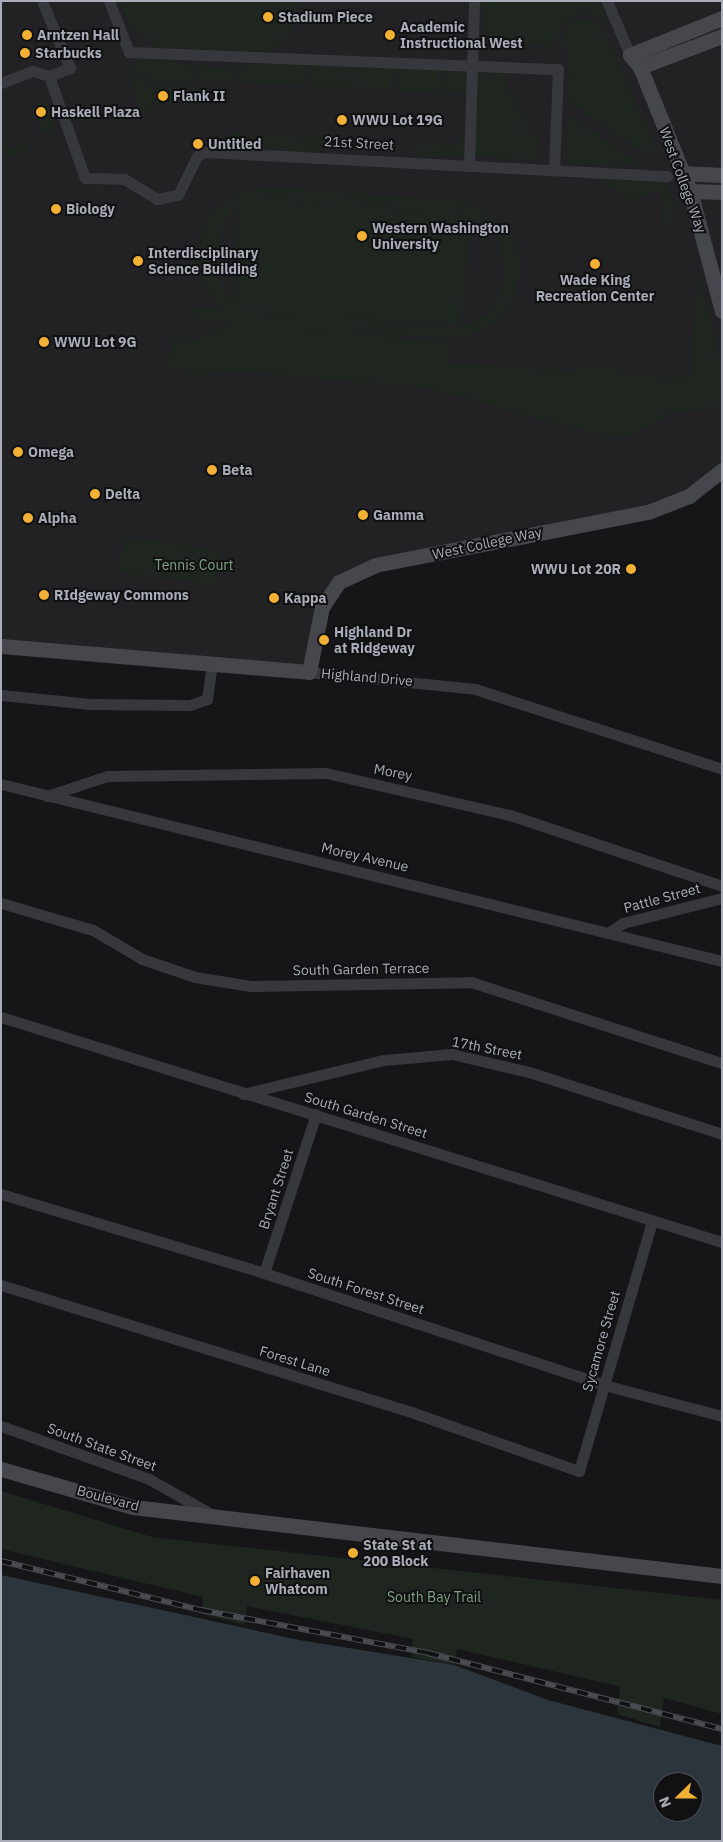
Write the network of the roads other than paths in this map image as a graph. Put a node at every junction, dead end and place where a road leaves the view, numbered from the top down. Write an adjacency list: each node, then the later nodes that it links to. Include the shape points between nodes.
1 (42, 1): 10 (street, via 70,68)
2 (109, 1): 8 (street, via 129,52)
3 (474, 1): 8 (street)
4 (607, 1): 7 (street)
5 (722, 18): 7 (street)
6 (722, 36): 9 (street)
7 (630, 55): 9 (street, West College Way)
8 (472, 65): 12 (street); 13 (street, via 558,69)
9 (640, 67): 14 (street, West College Way)
10 (50, 76): 11 (street, via 33,71); 12 (street, 21st Street, via 86,178 119,178 145,195 171,199 178,195 199,153)
11 (1, 83)
12 (469, 164): 13 (street, 21st Street)
13 (554, 169): 16 (street, 21st Street)
14 (683, 173): 15 (street); 17 (street, West College Way)
15 (722, 175)
16 (667, 176)
17 (690, 191): 18 (street); 19 (street, West College Way)
18 (722, 192)
19 (722, 311)
20 (722, 470): 23 (street, West College Way, via 689,496 648,512 376,565 339,582 322,607)
21 (1, 646): 22 (street, Highland Drive)
22 (212, 665): 23 (street, Highland Drive); 24 (street, via 207,699 190,705 91,704)
23 (309, 672): 25 (street, Highland Drive, via 475,689)
24 (1, 696)
25 (722, 769)
26 (1, 784): 27 (street, Morey Avenue)
27 (47, 796): 28 (street, Morey, via 107,776 326,774 510,815); 31 (street, Morey Avenue)
28 (722, 886)
29 (722, 898): 31 (street, Pattle Street, via 623,923)
30 (2, 903): 34 (street, South Garden Terrace, via 92,930 142,959 195,977 250,986 471,982)
31 (611, 931): 32 (street, Morey Avenue)
32 (722, 961)
33 (1, 1017): 35 (street, South Garden Street)
34 (722, 1063)
35 (241, 1094): 36 (street, South Garden Street); 37 (street, 17th Street, via 384,1060 452,1054 529,1072)
36 (316, 1114): 39 (street, South Garden Street); 41 (street, Bryant Street)
37 (722, 1134)
38 (1, 1194): 41 (street, South Forest Street)
39 (652, 1220): 40 (street, South Garden Street); 43 (street, Sycamore Street)
40 (722, 1242)
41 (264, 1273): 43 (street, South Forest Street)
42 (1, 1285): 47 (street, Forest Lane, via 414,1413)
43 (604, 1385): 44 (street, South Forest Street); 47 (street, Sycamore Street)
44 (722, 1416)
45 (1, 1426): 48 (street, South State Street, via 149,1478)
46 (1, 1469): 48 (street, Boulevard, via 133,1507)
47 (579, 1471)
48 (216, 1517): 49 (street, Boulevard)
49 (722, 1576)

